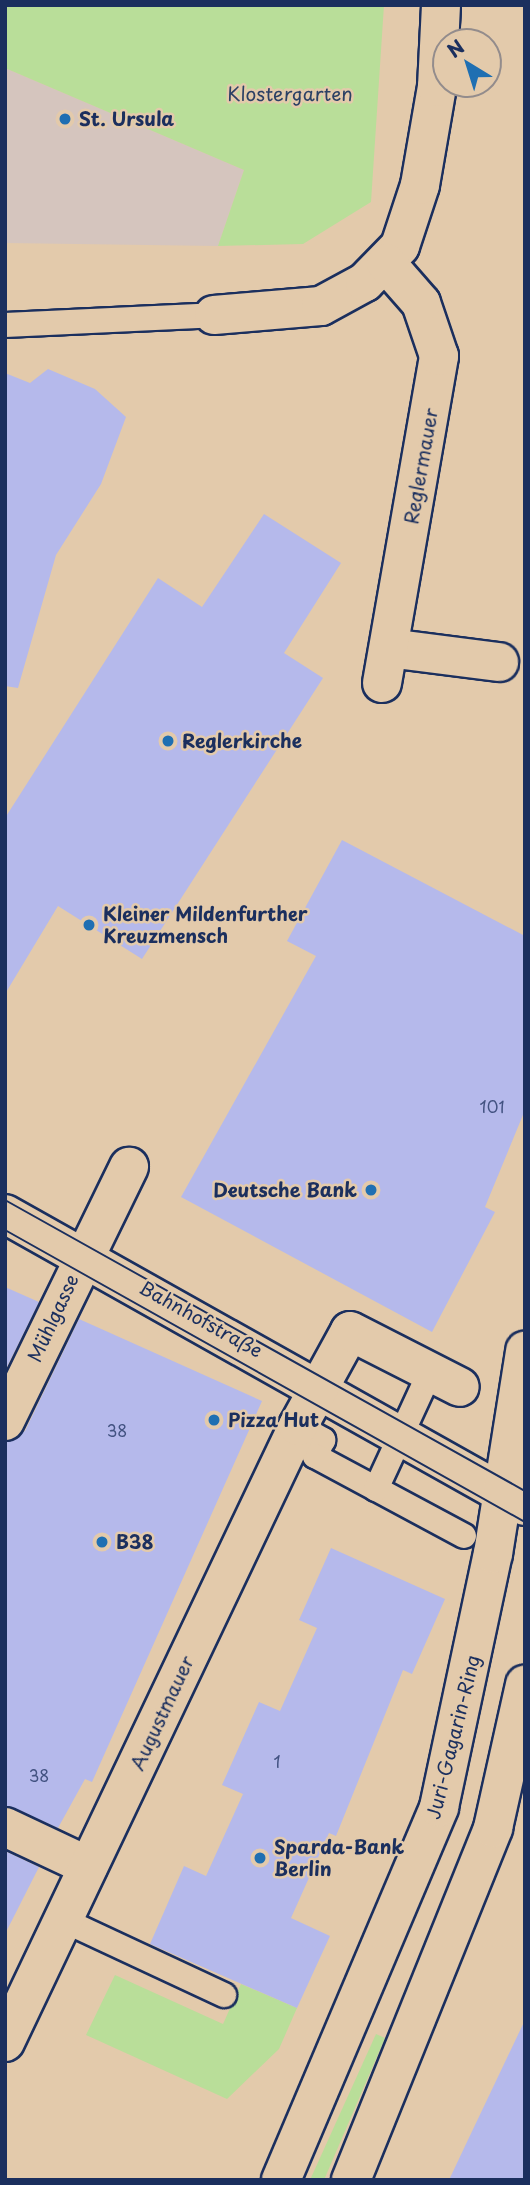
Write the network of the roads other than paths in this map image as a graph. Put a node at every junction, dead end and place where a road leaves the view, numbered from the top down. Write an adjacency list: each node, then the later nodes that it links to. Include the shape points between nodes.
1 (441, 5): 2 (street, via 437,87 420,185 400,246)
2 (386, 263): 3 (street, via 321,306); 5 (street, Reglermauer, via 421,303 439,356 424,378 385,665)
3 (214, 316): 4 (lane)
4 (5, 325)
5 (499, 662)
6 (129, 1167): 8 (street)
7 (5, 1214): 8 (street, Bahnhofstraße)
8 (83, 1254): 11 (street, Bahnhofstraße); 12 (street, Mühlgasse)
9 (525, 1351): 16 (street, Juri-Gagarin-Ring)
10 (445, 1380): 11 (street, via 350,1331); 14 (lane)
11 (319, 1385): 13 (street, Augustmauer); 14 (street, Bahnhofstraße)
12 (5, 1421)
13 (298, 1426): 15 (lane, via 323,1440 315,1456); 20 (street, Augustmauer)
14 (402, 1434): 15 (lane); 16 (street, Bahnhofstraße)
15 (376, 1489): 17 (lane)
16 (513, 1500): 24 (street, Juri-Gagarin-Ring, via 439,1807)
17 (464, 1536)
18 (525, 1685): 25 (street, via 494,1828)
19 (5, 1827): 20 (street)
20 (88, 1866): 21 (street, Augustmauer)
21 (61, 1919): 22 (lane); 23 (street, Augustmauer)
22 (224, 1995)
23 (5, 2042)
24 (281, 2180)
25 (351, 2180)

